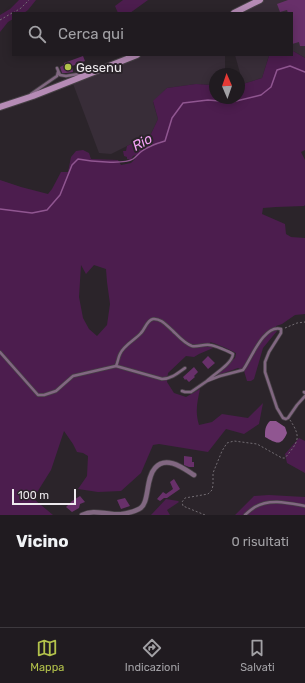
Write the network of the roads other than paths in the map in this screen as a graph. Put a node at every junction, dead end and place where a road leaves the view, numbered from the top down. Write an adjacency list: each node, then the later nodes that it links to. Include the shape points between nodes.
1 (260, 0): 2 (main road)
2 (236, 12)
3 (134, 56): 6 (main road)
4 (57, 68): 5 (lane)
5 (58, 72): 6 (lane, via 60,76); 7 (lane, via 57,76)
6 (94, 72): 7 (main road)
7 (23, 100): 8 (main road)
8 (0, 107)
9 (0, 352): 10 (lane, via 38,395 56,391 74,376)
10 (116, 366): 11 (lane, via 162,379); 12 (lane, via 119,354 141,334 149,321 155,319 161,320 191,346 210,345 232,354 229,362)
11 (185, 368)
12 (207, 381): 13 (lane, via 191,392); 14 (lane, via 245,368 262,337 278,328 281,329 281,333 269,352 265,372 276,408 286,419)
13 (182, 391)
14 (305, 396)
15 (194, 475): 17 (street, via 172,463 158,464 149,479 145,505 140,509 120,514 93,511)
16 (305, 506): 18 (lane, via 269,502 256,506)
17 (82, 515)
18 (245, 515)

